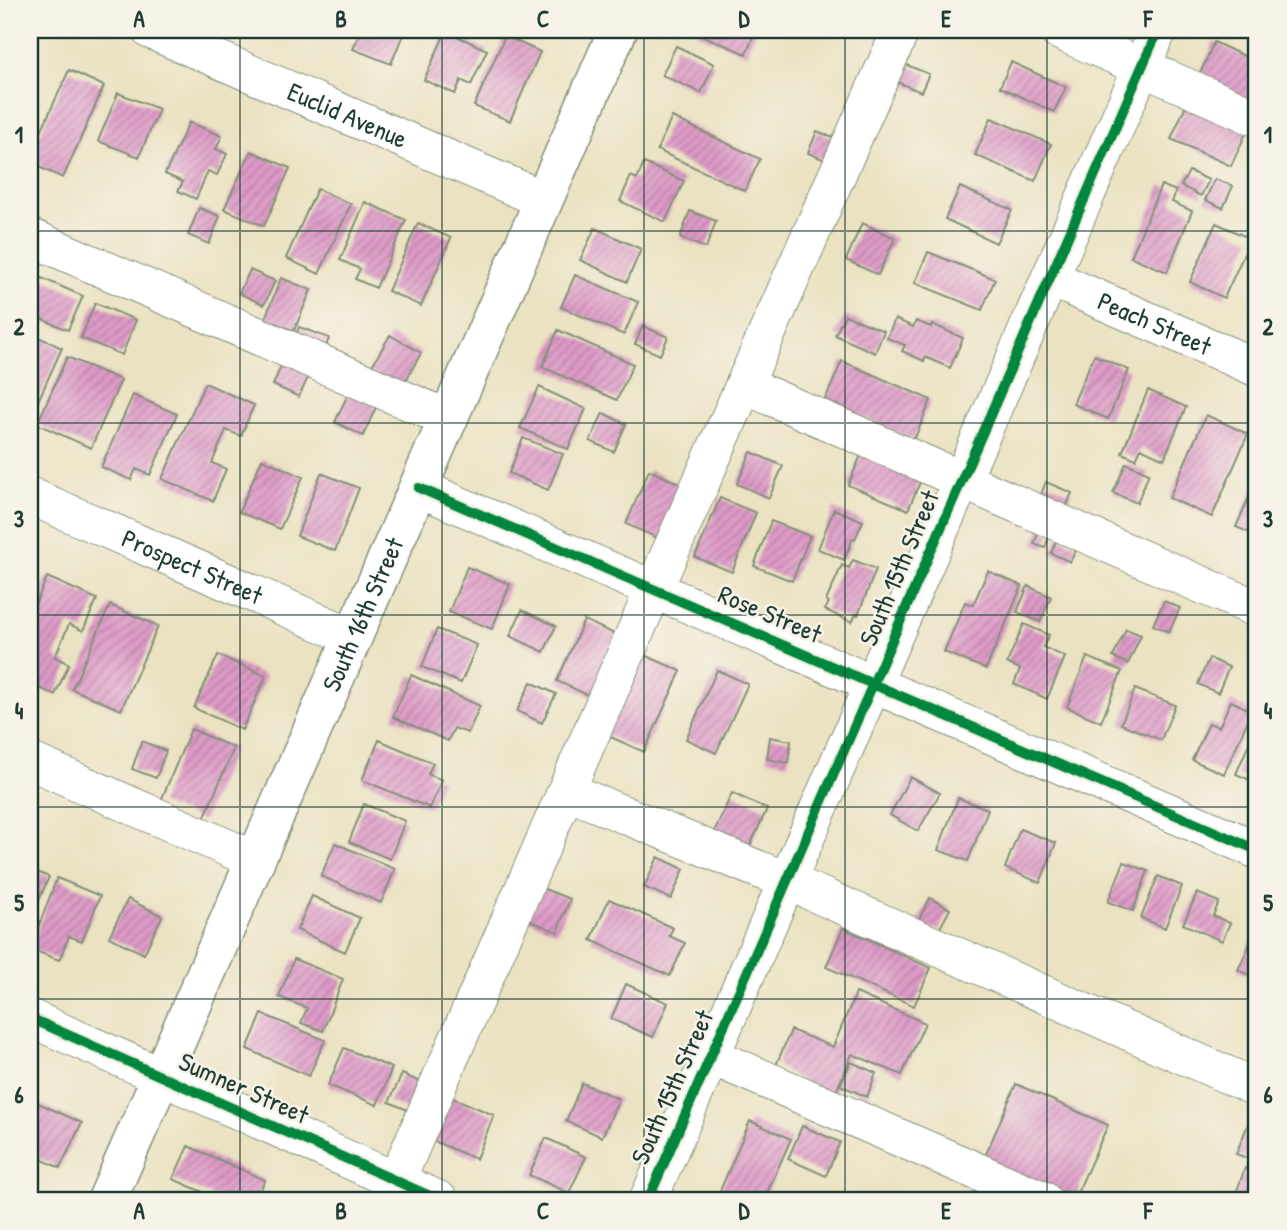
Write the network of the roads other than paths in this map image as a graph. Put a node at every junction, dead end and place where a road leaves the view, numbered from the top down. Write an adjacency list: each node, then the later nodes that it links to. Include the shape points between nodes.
1 (150, 30): 8 (street, Euclid Avenue)
2 (618, 30): 8 (main road, South 16th Street)
3 (901, 30): 12 (street)
4 (1058, 30): 6 (street)
5 (1158, 30): 6 (street, South 15th Street)
6 (1142, 66): 7 (street); 10 (street, South 15th Street)
7 (1257, 118)
8 (544, 200): 13 (main road, South 16th Street)
9 (30, 237): 13 (street)
10 (1050, 278): 11 (street, Peach Street); 14 (street, South 15th Street)
11 (1257, 368)
12 (744, 385): 14 (street); 17 (street)
13 (449, 419): 15 (main road, South 16th Street)
14 (962, 480): 18 (street); 20 (street, South 15th Street)
15 (419, 488): 17 (street, Rose Street); 19 (main road, South 16th Street)
16 (30, 496): 19 (street, Prospect Street)
17 (654, 589): 20 (street, Rose Street); 22 (street)
18 (1257, 608)
19 (353, 637): 24 (main road, South 16th Street)
20 (874, 684): 23 (street, Rose Street); 25 (street, South 15th Street)
21 (30, 761): 24 (street)
22 (566, 791): 25 (street); 30 (street)
23 (1257, 850)
24 (255, 860): 28 (main road, South 16th Street)
25 (787, 881): 27 (street, South 15th Street); 29 (street)
26 (30, 1018): 28 (street, Sumner Street)
27 (711, 1056): 33 (street, South 15th Street); 34 (street)
28 (161, 1076): 30 (street, Sumner Street); 31 (main road, South 16th Street)
29 (1257, 1088)
30 (392, 1191): 32 (street, Sumner Street)
31 (107, 1200)
32 (439, 1200)
33 (648, 1200)
34 (1043, 1200)

